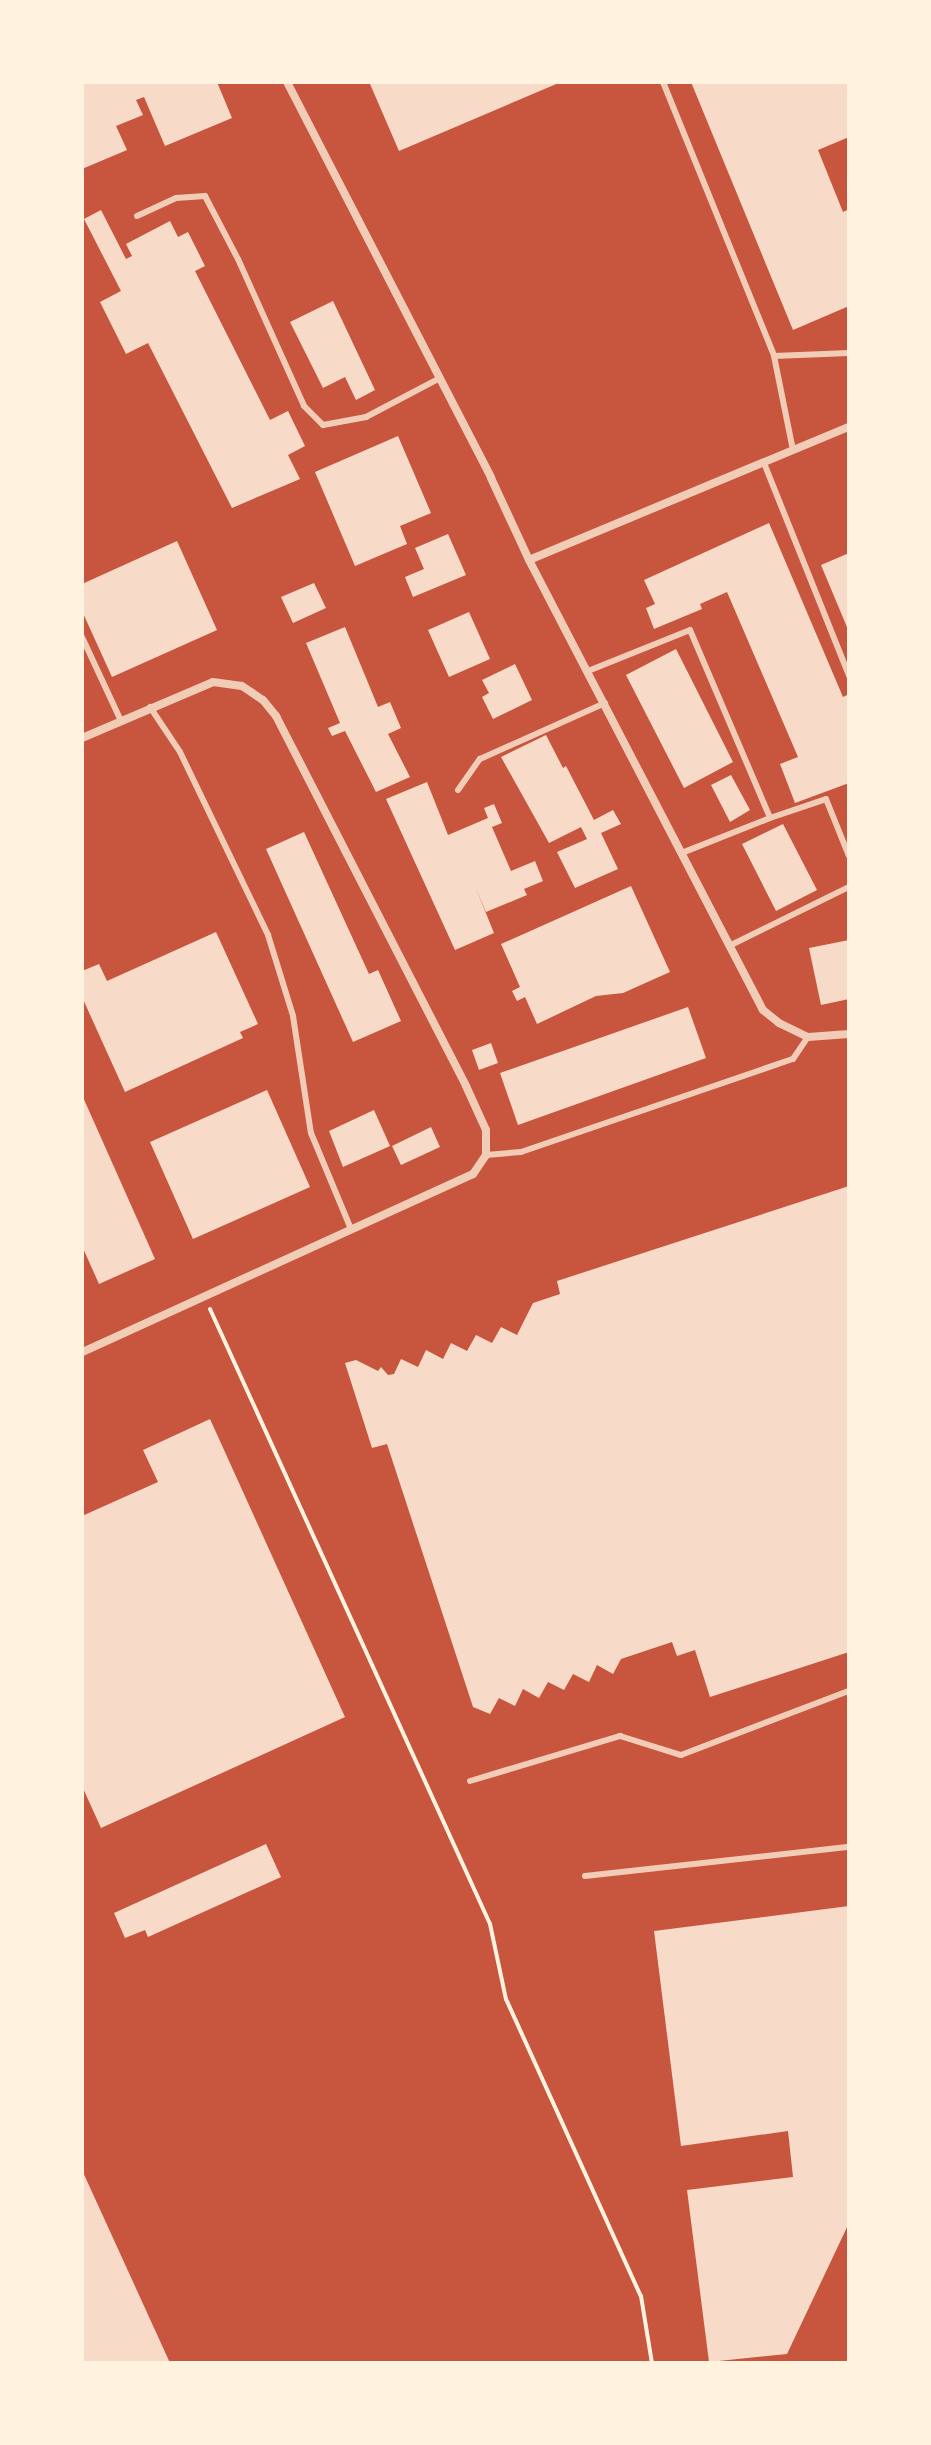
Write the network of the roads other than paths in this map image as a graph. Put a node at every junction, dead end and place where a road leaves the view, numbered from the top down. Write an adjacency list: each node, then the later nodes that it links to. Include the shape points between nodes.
1 (287, 82): 6 (street)
2 (663, 82): 5 (lane)
3 (137, 216): 6 (lane, via 176,198 205,196 304,406 323,425 366,417)
4 (849, 353): 5 (lane)
5 (774, 356): 8 (lane)
6 (440, 378): 10 (street)
7 (849, 427): 8 (street)
8 (793, 450): 9 (street)
9 (764, 463): 10 (street); 13 (lane)
10 (529, 560): 12 (street)
11 (82, 637): 16 (lane)
12 (588, 671): 14 (street); 19 (lane, via 690,630)
13 (849, 676)
14 (605, 703): 18 (lane, via 480,759); 20 (street)
15 (150, 707): 16 (street); 26 (street, via 213,682 242,686 276,716 466,1086 486,1130); 27 (lane, via 180,752 268,935 293,1016 311,1133)
16 (121, 721): 17 (street)
17 (82, 738)
18 (458, 790)
19 (770, 818): 20 (lane); 21 (lane, via 826,799)
20 (684, 852): 23 (street)
21 (849, 856)
22 (849, 887): 23 (lane)
23 (731, 945): 25 (street, via 763,1010)
24 (849, 1034): 25 (street)
25 (808, 1037): 26 (lane, via 793,1059 781,1064 521,1152)
26 (486, 1155): 27 (street, via 473,1174)
27 (351, 1229): 28 (street)
28 (82, 1352)
29 (849, 1691): 30 (lane, via 681,1755 620,1736)
30 (470, 1781)
31 (849, 1847): 32 (lane)
32 (585, 1876)

